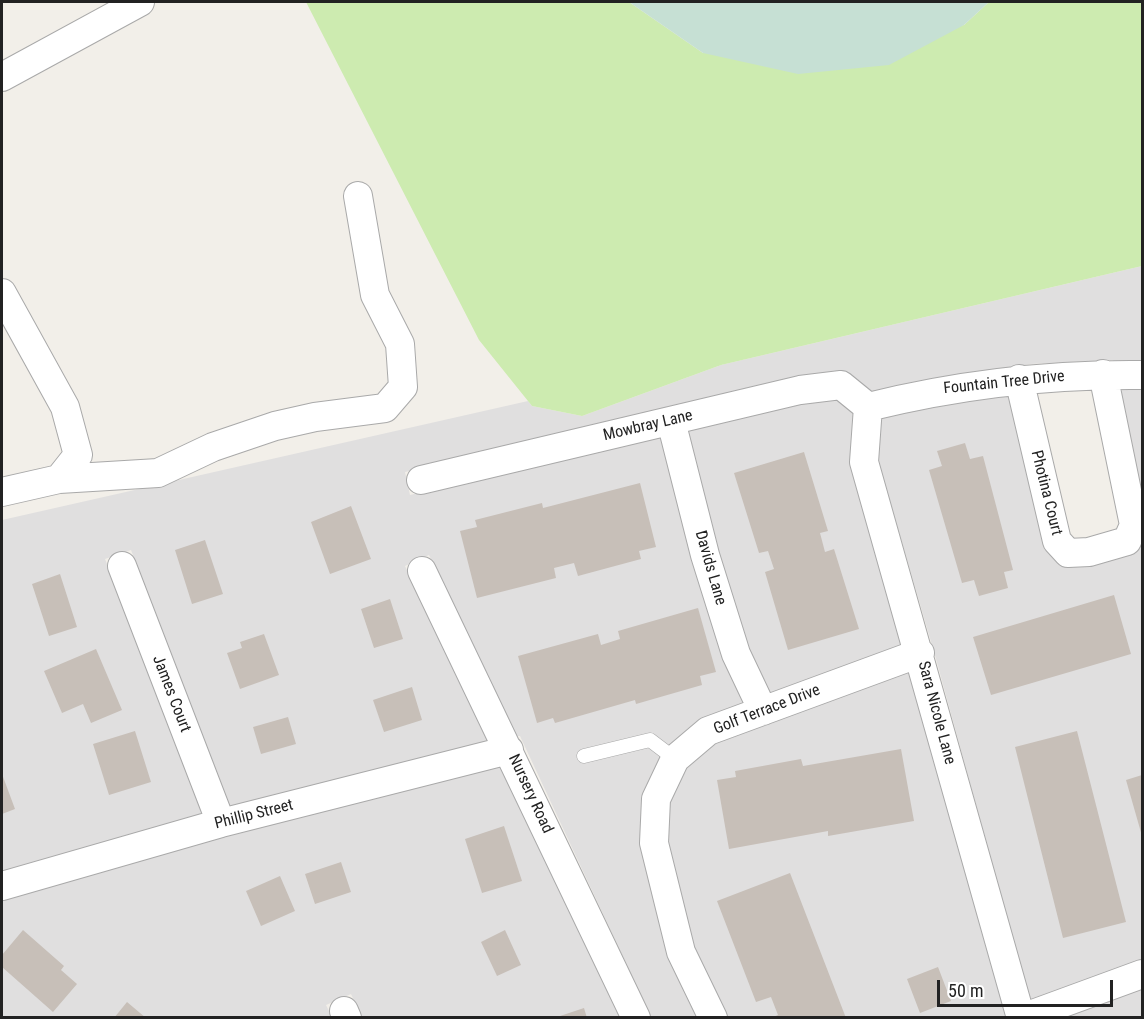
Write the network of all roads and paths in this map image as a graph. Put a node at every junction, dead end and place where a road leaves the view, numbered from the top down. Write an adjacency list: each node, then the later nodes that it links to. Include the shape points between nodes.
1 (140, 2): 2 (street)
2 (2, 77)
3 (358, 196): 10 (street, via 375,295 400,344 403,387 385,408 275,426 213,447 158,472)
4 (2, 293): 10 (street, via 65,407 78,455)
5 (1103, 375): 6 (street, Fountain Tree Drive); 7 (street, Fountain Tree Drive); 7 (street, Photina Court, via 1134,525 1127,541 1089,552 1068,553 1057,541)
6 (1143, 375)
7 (1019, 379): 8 (street, Fountain Tree Drive, via 933,391)
8 (868, 407): 9 (street, Mowbray Lane, via 841,385 801,390); 15 (street, Sara Nicole Lane, via 864,462)
9 (671, 421): 11 (street, Mowbray Lane); 16 (street, Davids Lane, via 718,599 736,654)
10 (58, 480): 12 (street)
11 (421, 480)
12 (2, 492)
13 (122, 566): 20 (street, James Court)
14 (422, 571): 17 (street, Nursery Road)
15 (920, 653): 16 (street, Golf Terrace Drive); 25 (street, Sara Nicole Lane)
16 (763, 711): 19 (street, Golf Terrace Drive, via 708,731)
17 (509, 750): 20 (street, Phillip Street); 23 (street, Nursery Road)
18 (584, 756): 19 (lane, via 650,740)
19 (675, 759): 24 (street, Golf Terrace Drive, via 656,799 654,843 681,952)
20 (221, 823): 21 (street, Phillip Street)
21 (2, 886)
22 (1143, 974): 25 (street)
23 (636, 1017)
24 (713, 1017)
25 (1021, 1017)

